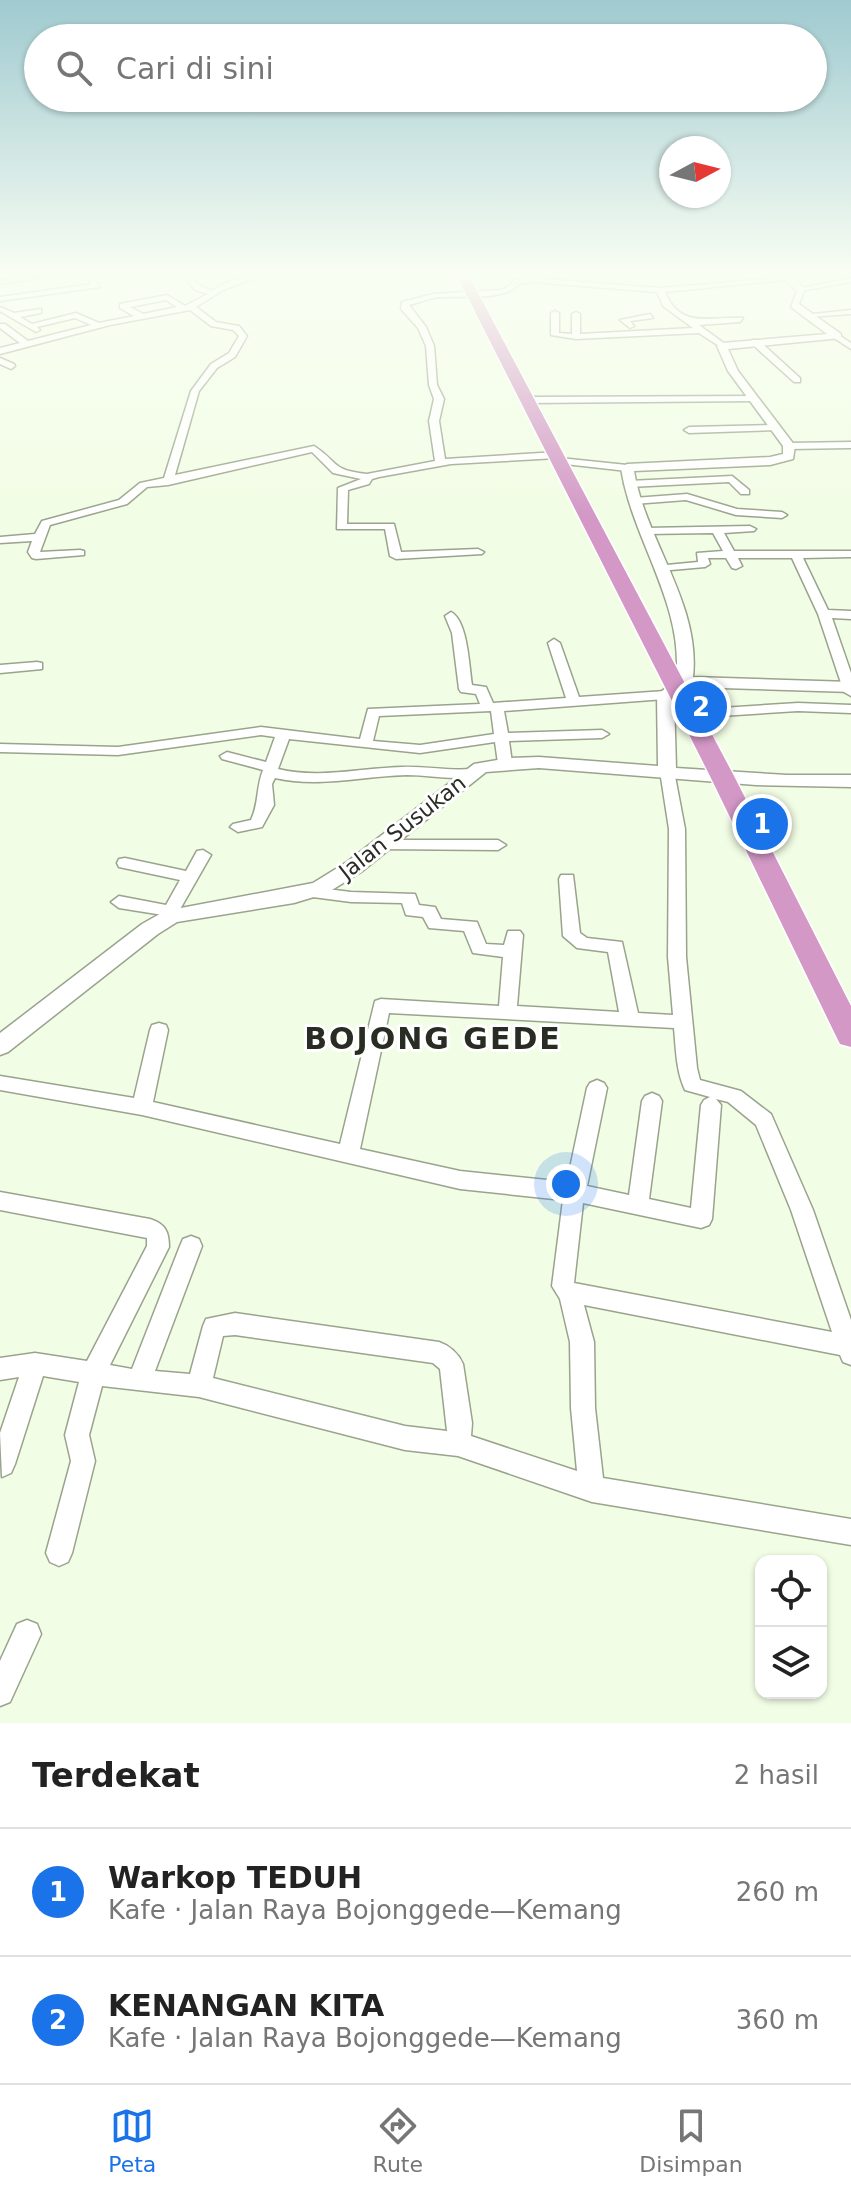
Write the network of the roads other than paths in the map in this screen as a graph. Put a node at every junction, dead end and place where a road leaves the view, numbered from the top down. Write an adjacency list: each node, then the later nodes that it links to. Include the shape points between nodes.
1 (230, 356): 19 (street, via 214,366 195,391)
2 (431, 356): 16 (street, via 439,399 434,421)
3 (507, 356): 10 (highway)
4 (727, 356): 9 (street)
5 (771, 356): 8 (street)
6 (0, 361): 7 (street)
7 (11, 366)
8 (797, 380)
9 (754, 399): 10 (street); 11 (street)
10 (529, 400): 15 (highway)
11 (775, 428): 12 (street); 14 (street)
12 (689, 430)
13 (851, 445): 14 (street)
14 (789, 446): 17 (street, via 789,456 779,460)
15 (558, 458): 16 (street); 17 (street); 42 (highway)
16 (440, 462): 18 (street)
17 (627, 468): 20 (street)
18 (368, 477): 19 (street, via 340,474 314,449); 29 (street, via 343,488 341,527 390,526 396,556)
19 (168, 482): 27 (street, via 140,486 123,502 51,520)
20 (629, 484): 21 (street, via 732,479); 22 (street)
21 (745, 492)
22 (634, 501): 23 (street, via 687,497 736,512); 26 (street)
23 (782, 515)
24 (750, 529): 25 (street)
25 (717, 530): 26 (street); 31 (street)
26 (646, 531): 35 (street)
27 (39, 537): 28 (street); 30 (street, via 36,556)
28 (0, 540)
29 (478, 552)
30 (80, 553)
31 (730, 554): 33 (street); 34 (street); 35 (street, via 701,555 701,565)
32 (851, 554): 33 (street)
33 (796, 555): 36 (street)
34 (736, 566)
35 (660, 568): 42 (street, via 688,662)
36 (824, 614): 37 (street); 43 (street)
37 (851, 615)
38 (451, 616): 45 (street, via 466,689 481,690)
39 (554, 643): 44 (street)
40 (37, 666): 41 (street)
41 (0, 669)
42 (675, 688): 43 (street); 44 (street); 47 (highway); 56 (street)
43 (851, 689)
44 (574, 702): 45 (street)
45 (492, 707): 50 (street); 51 (street, via 373,712)
46 (851, 709): 47 (street)
47 (690, 714): 58 (highway)
48 (602, 734): 50 (street)
49 (283, 735): 51 (street); 52 (street, via 261,731 118,751); 55 (street)
50 (503, 737): 51 (street, via 420,749); 54 (street)
51 (364, 744)
52 (0, 748)
53 (227, 756): 55 (street)
54 (505, 763): 56 (street, Jalan Susukan); 57 (street, Jalan Susukan)
55 (270, 770): 57 (street, via 289,777); 60 (street, via 266,805 257,824)
56 (667, 771): 58 (street, Jalan Susukan); 72 (street, via 677,829)
57 (471, 773): 61 (street, Jalan Susukan)
58 (722, 776): 59 (street, Jalan Susukan); 74 (highway)
59 (850, 783)
60 (238, 827)
61 (382, 845): 62 (street); 67 (street, Jalan Susukan)
62 (498, 845)
63 (203, 855): 65 (street)
64 (125, 863): 65 (street)
65 (190, 877): 69 (street)
66 (567, 879): 71 (street, via 572,936 583,944 616,946)
67 (311, 892): 69 (street, Jalan Susukan); 70 (street, via 409,898 412,911 429,911 435,924 471,926 479,949 513,944)
68 (119, 902): 69 (street)
69 (172, 914): 75 (street, Jalan Susukan)
70 (507, 1012): 71 (street); 81 (street, via 381,1006)
71 (630, 1020): 72 (street)
72 (683, 1022): 87 (street, via 693,1086 734,1096 764,1120 802,1210)
73 (159, 1030): 80 (street)
74 (851, 1036)
75 (0, 1046)
76 (0, 1083): 80 (street)
77 (597, 1088): 82 (street)
78 (652, 1101): 84 (street)
79 (711, 1105): 84 (street, via 701,1219)
80 (142, 1107): 81 (street)
81 (348, 1156): 82 (street, via 460,1180)
82 (575, 1192): 84 (street); 86 (street, via 563,1286)
83 (0, 1201): 90 (street, via 150,1228 158,1234 158,1247)
84 (638, 1206)
85 (191, 1246): 91 (street)
86 (569, 1292): 87 (street); 95 (street, via 582,1342)
87 (850, 1350)
88 (35, 1364): 89 (street); 90 (street); 94 (street)
89 (0, 1369)
90 (93, 1374): 91 (street); 97 (street, via 77,1435 83,1461)
91 (139, 1381): 92 (street)
92 (199, 1386): 93 (street, via 405,1438); 93 (street, via 214,1326 235,1324 439,1353 451,1364)
93 (458, 1444): 95 (street)
94 (2, 1464)
95 (592, 1489): 96 (street)
96 (851, 1532)
97 (59, 1553)
98 (27, 1634): 99 (street)
99 (0, 1692)

